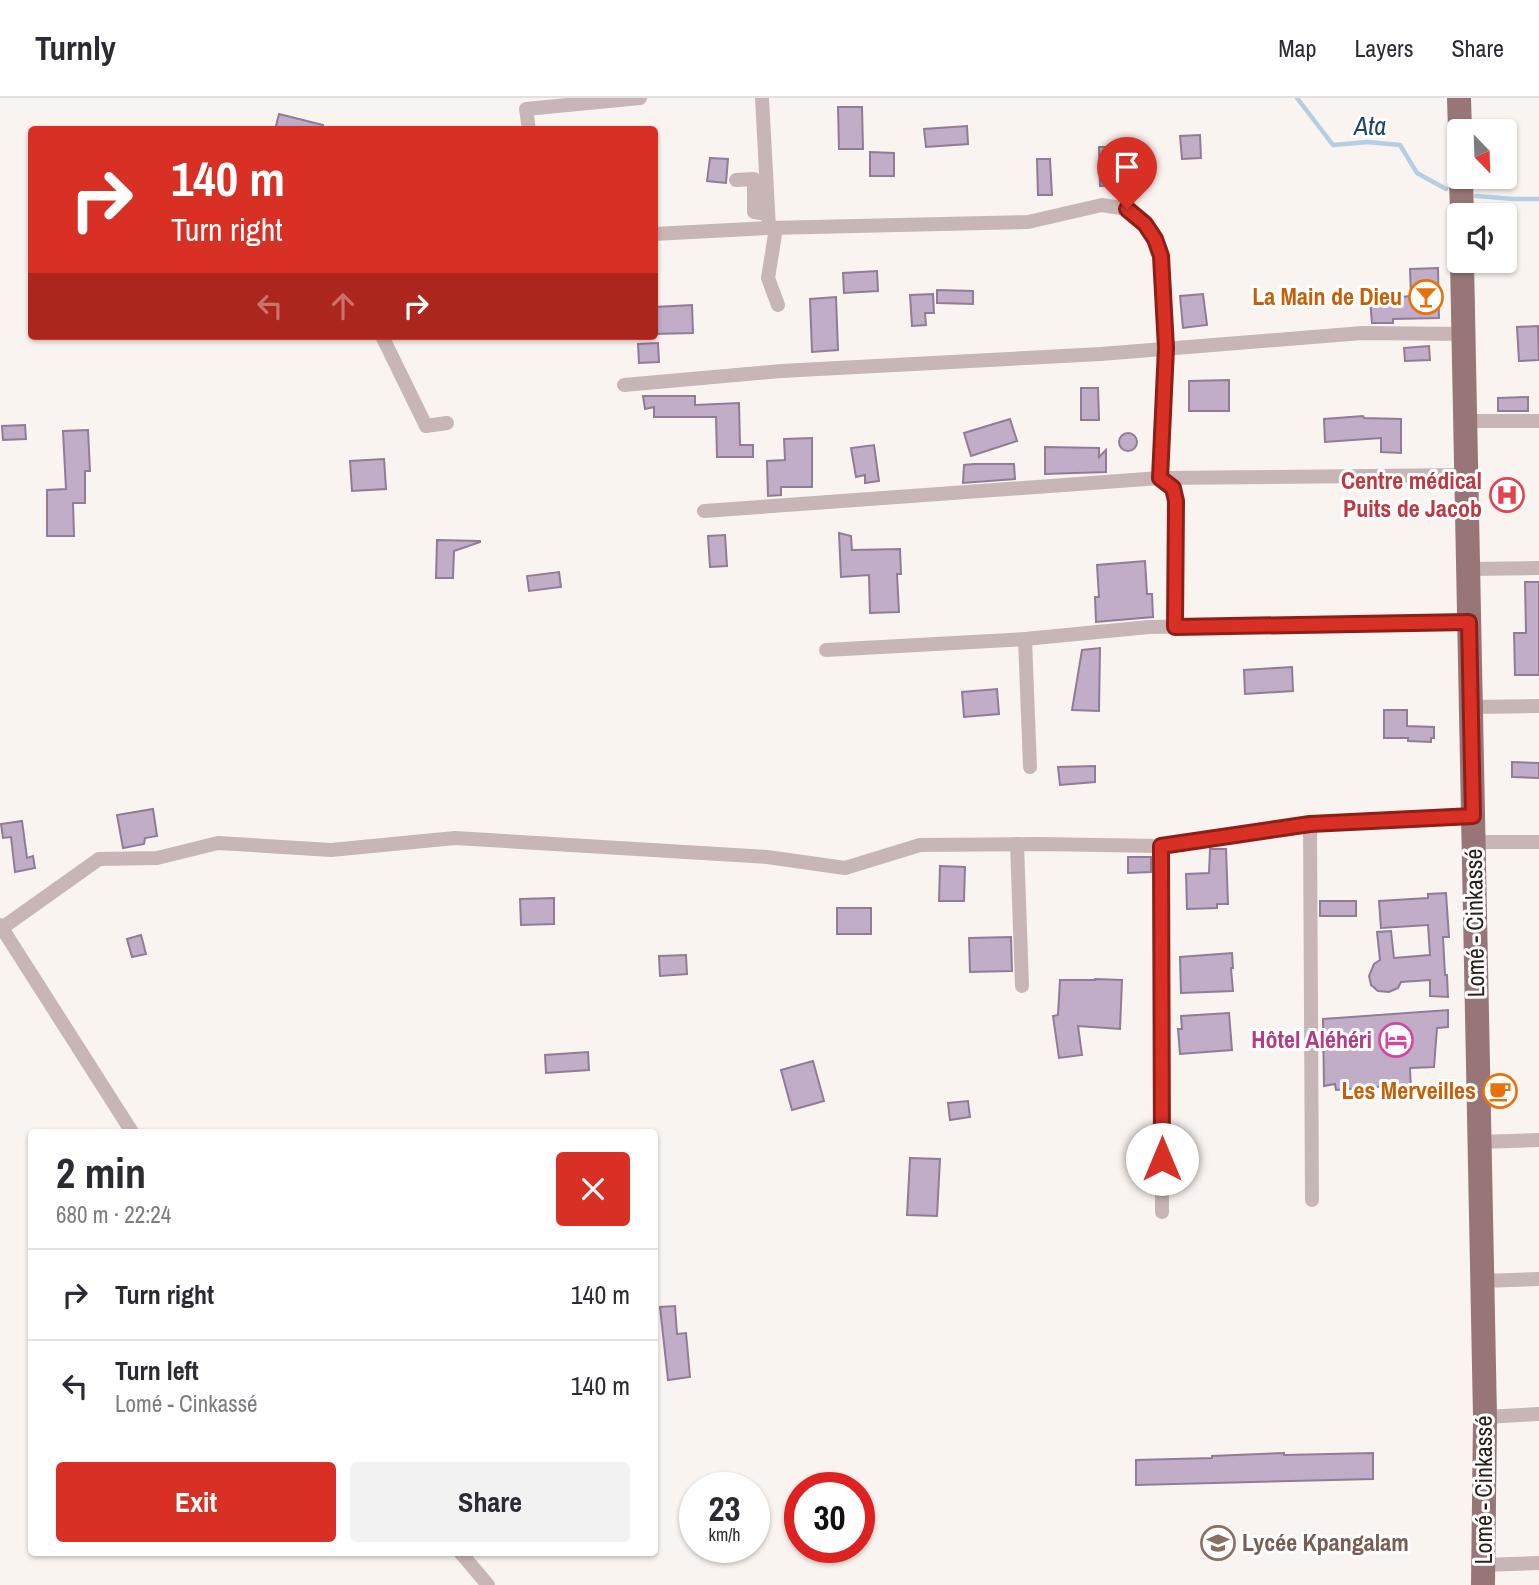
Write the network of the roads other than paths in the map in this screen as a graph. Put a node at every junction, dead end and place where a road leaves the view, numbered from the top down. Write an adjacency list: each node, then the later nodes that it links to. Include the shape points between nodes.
1 (640, 98): 5 (street, via 526,109)
2 (762, 98): 7 (street)
3 (1459, 98): 4 (highway)
4 (1460, 119)
5 (528, 126)
6 (736, 180): 7 (street, via 754,179 754,212)
7 (771, 223): 8 (street); 10 (street, via 768,278); 13 (street, via 1028,222 1102,205 1127,209 1145,224 1161,256)
8 (658, 234)
9 (1462, 273): 11 (highway, Lomé - Cinkassé)
10 (778, 305)
11 (1464, 334): 13 (street, via 1362,333); 15 (highway, Lomé - Cinkassé)
12 (384, 340): 17 (street, via 426,426)
13 (1166, 348): 14 (street); 19 (street)
14 (624, 385)
15 (1465, 421): 16 (street); 18 (highway, Lomé - Cinkassé)
16 (1539, 421)
17 (447, 423)
18 (1466, 475): 19 (street); 22 (highway, Lomé - Cinkassé)
19 (1160, 478): 20 (street); 24 (lane, via 1173,488 1176,501)
20 (704, 511)
21 (1539, 568): 22 (street)
22 (1468, 569): 23 (highway, Lomé - Cinkassé)
23 (1469, 622): 24 (street); 28 (highway, Lomé - Cinkassé)
24 (1175, 627): 25 (street)
25 (1025, 639): 26 (street); 29 (street)
26 (826, 650)
27 (1539, 706): 28 (street)
28 (1471, 707): 30 (highway, Lomé - Cinkassé)
29 (1030, 768)
30 (1473, 816): 31 (street); 32 (highway, Lomé - Cinkassé)
31 (1310, 824): 35 (street); 41 (street)
32 (1474, 842): 33 (street); 40 (highway, Lomé - Cinkassé)
33 (1539, 842)
34 (1017, 844): 35 (street); 36 (street, via 919,845 845,868 768,858 455,838 331,850 218,843 157,858 99,859); 37 (street)
35 (1161, 846): 42 (street)
36 (1, 927): 38 (street)
37 (1022, 986)
38 (130, 1129)
39 (1539, 1140): 40 (street)
40 (1479, 1142): 44 (highway, Lomé - Cinkassé)
41 (1312, 1200)
42 (1162, 1212)
43 (1539, 1279): 44 (street)
44 (1481, 1281): 46 (highway, Lomé - Cinkassé)
45 (1539, 1414): 46 (street)
46 (1485, 1417): 49 (highway, Lomé - Cinkassé)
47 (463, 1556): 50 (street)
48 (1539, 1563): 49 (street)
49 (1483, 1575)
50 (488, 1585)

